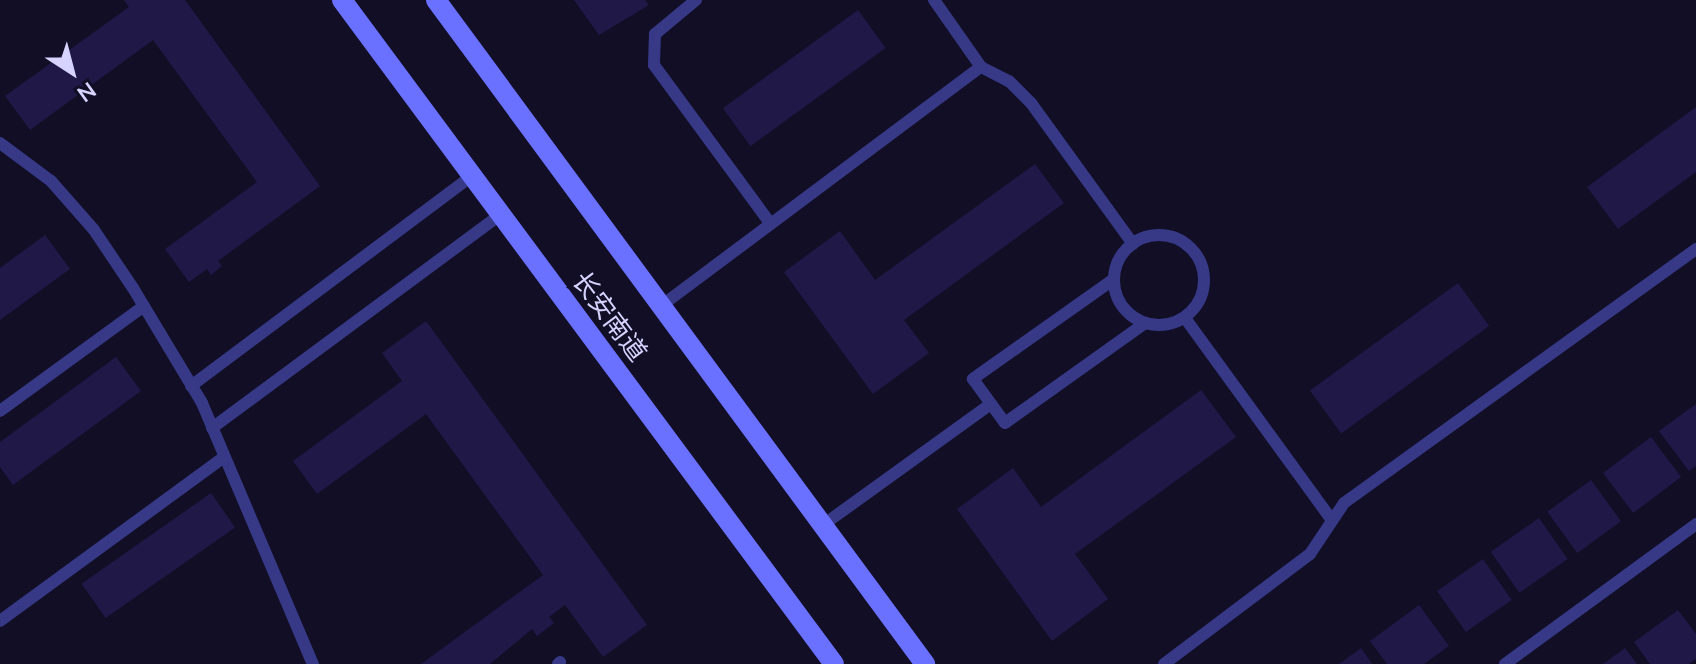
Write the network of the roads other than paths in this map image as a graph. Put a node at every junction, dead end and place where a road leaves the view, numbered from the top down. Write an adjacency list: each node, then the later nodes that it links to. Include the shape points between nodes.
1 (342, 0): 7 (main road, 长安南道)
2 (436, 0): 14 (main road, 长安南道)
3 (696, 0): 9 (lane, via 655,34 654,65)
4 (934, 0): 5 (lane)
5 (981, 67): 9 (lane); 10 (lane, via 1009,81 1031,103)
6 (0, 143): 13 (lane, via 51,181 94,230)
7 (472, 176): 8 (main road, 长安南道); 17 (lane)
8 (501, 214): 20 (lane); 27 (main road, 长安南道)
9 (771, 224): 14 (lane)
10 (1133, 244): 12 (lane, via 1117,265); 15 (lane, via 1158,235 1184,242 1194,251 1204,287)
11 (1696, 249): 22 (lane, via 1344,503)
12 (1114, 279): 16 (lane, via 1120,303); 18 (lane, via 973,379)
13 (144, 306): 17 (lane); 19 (lane)
14 (661, 306): 24 (main road, 长安南道)
15 (1185, 318): 16 (lane, via 1161,326); 22 (lane)
16 (1145, 323): 18 (lane, via 1005,423)
17 (191, 386): 20 (lane)
18 (991, 404): 24 (lane)
19 (0, 411)
20 (212, 428): 21 (lane)
21 (224, 457): 25 (lane); 26 (lane)
22 (1331, 519): 29 (lane, via 1310,554)
23 (1696, 524): 30 (lane)
24 (823, 525): 28 (main road, 长安南道)
25 (0, 621)
26 (313, 664)
27 (834, 664)
28 (925, 664)
29 (1164, 664)
30 (1505, 664)

